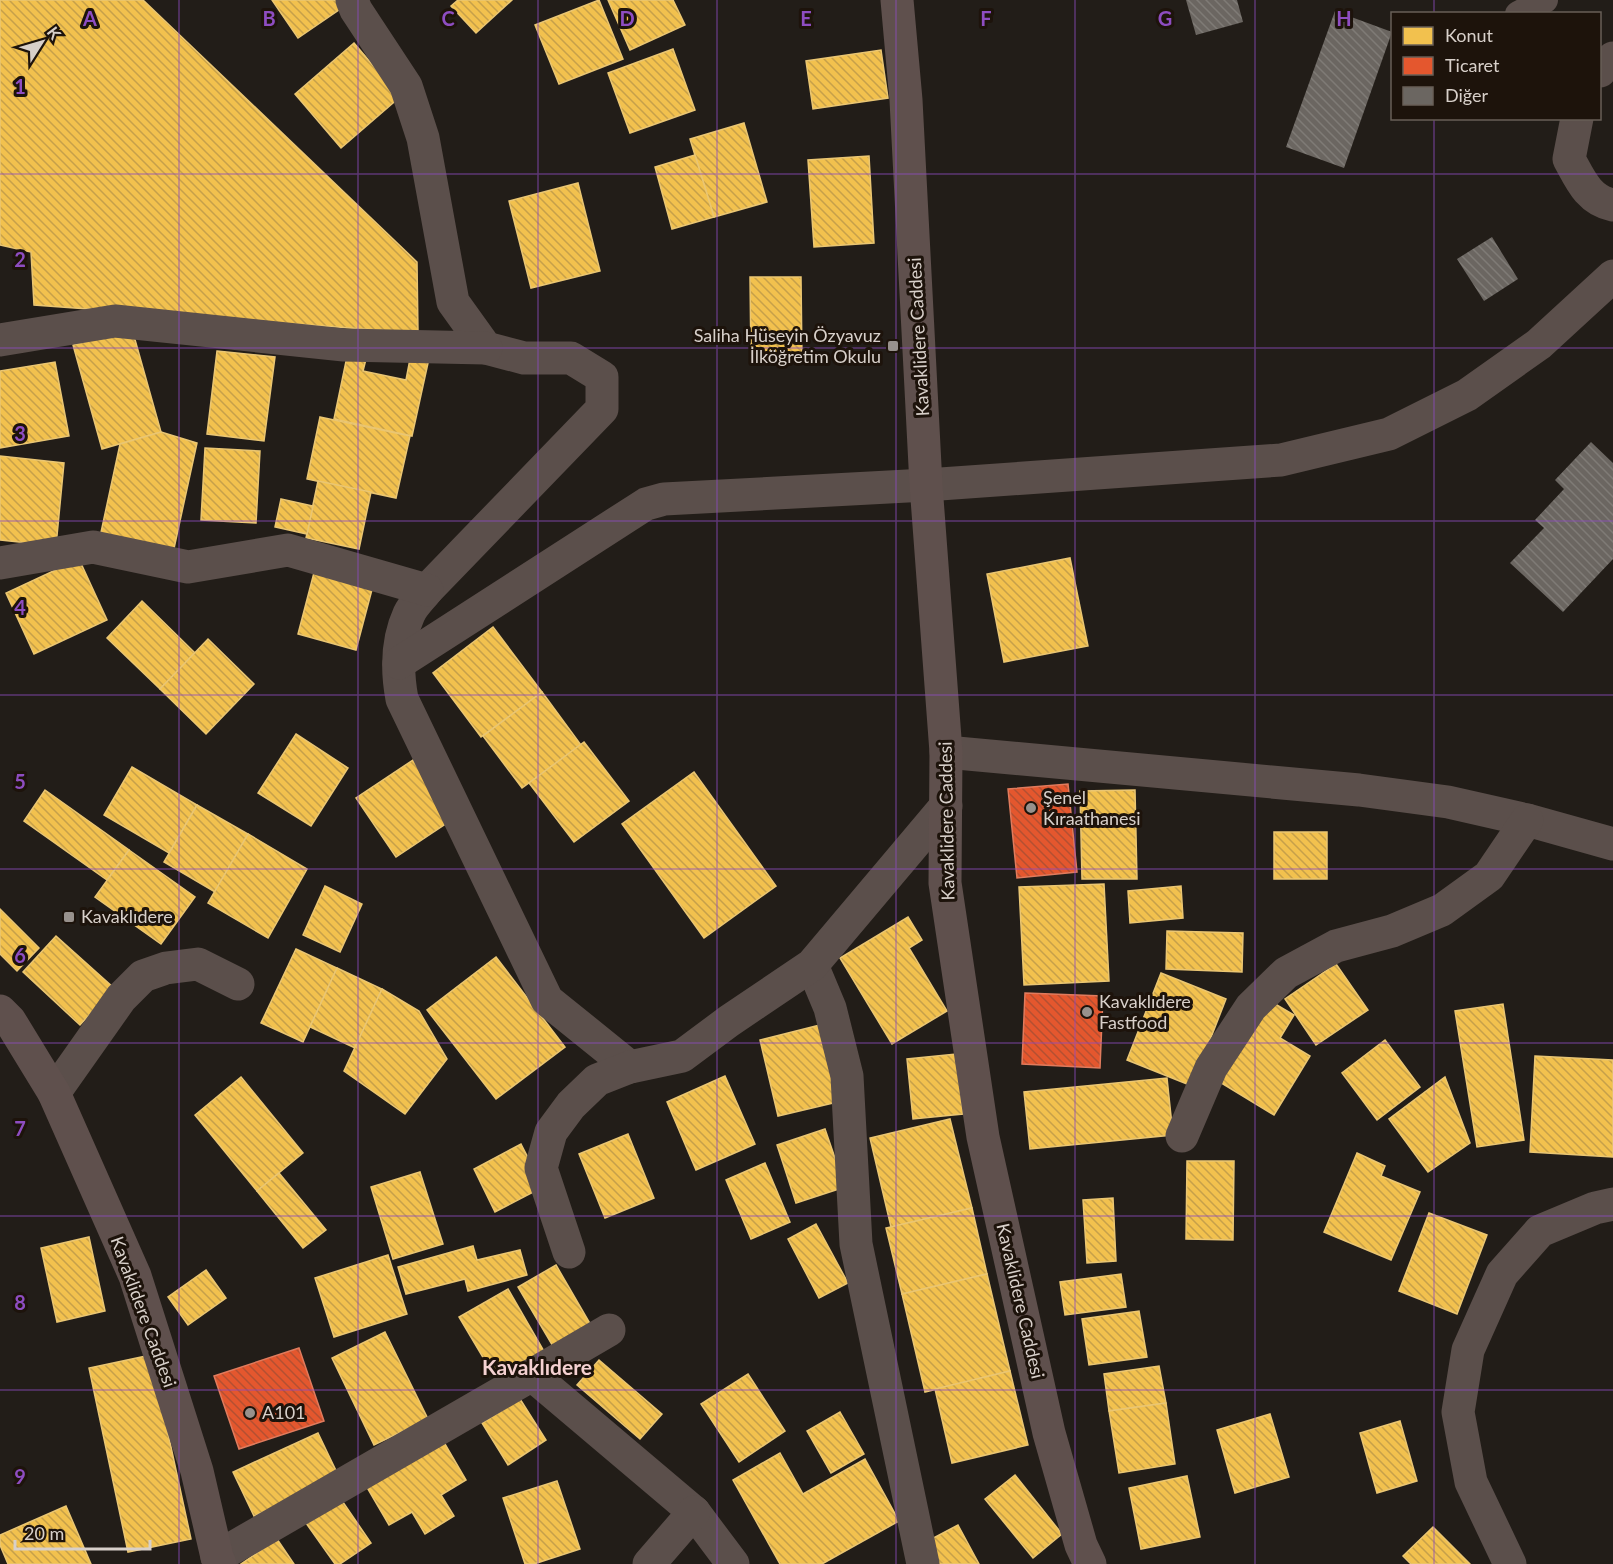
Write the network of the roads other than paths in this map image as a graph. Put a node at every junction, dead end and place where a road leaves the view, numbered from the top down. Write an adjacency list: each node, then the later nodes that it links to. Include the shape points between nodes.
1 (352, 0): 11 (street, via 406,86 423,138 453,302)
2 (897, 0): 12 (street, Kavaklidere Caddesi, via 906,100)
3 (1545, 0): 4 (lane)
4 (1522, 12)
5 (1613, 58): 6 (street)
6 (1601, 69)
7 (1577, 120): 8 (street, via 1569,159 1587,191)
8 (1613, 205)
9 (1613, 276): 12 (street, via 1539,344 1467,395 1389,434 1281,460)
10 (0, 340): 11 (street, via 115,321 344,345)
11 (486, 348): 14 (street, via 524,358 572,358 602,377 602,409)
12 (926, 485): 15 (street, via 674,498 646,504); 16 (street, Kavaklidere Caddesi)
13 (0, 563): 14 (street, via 93,547 189,567 288,550)
14 (427, 590): 15 (street, via 410,614)
15 (399, 663): 23 (street, via 402,699 547,1000)
16 (946, 752): 17 (street, Kavaklidere Caddesi); 18 (street, via 1359,790 1448,802)
17 (946, 806): 20 (street); 35 (street, Kavaklidere Caddesi, via 945,883 983,1137 1049,1433)
18 (1527, 820): 19 (street); 25 (street, via 1489,876 1442,910 1392,931 1336,946 1286,973 1251,1007 1210,1068)
19 (1613, 844)
20 (812, 965): 23 (street, via 682,1056); 34 (street, via 830,1008 847,1076 856,1244)
21 (238, 984): 24 (street, via 198,964 143,976 121,998)
22 (0, 1011): 24 (street, Kavaklidere Caddesi)
23 (630, 1066): 27 (street, via 597,1080 551,1132 542,1168)
24 (54, 1093): 31 (street, Kavaklidere Caddesi, via 135,1276 197,1471)
25 (1182, 1136)
26 (1613, 1204): 36 (street, via 1540,1231 1502,1274 1468,1350 1458,1412 1471,1482)
27 (569, 1252)
28 (609, 1330): 29 (street)
29 (532, 1375): 30 (street); 31 (street)
30 (694, 1512): 32 (street); 33 (street)
31 (219, 1561)
32 (650, 1564)
33 (733, 1564)
34 (923, 1564)
35 (1090, 1564)
36 (1510, 1564)

